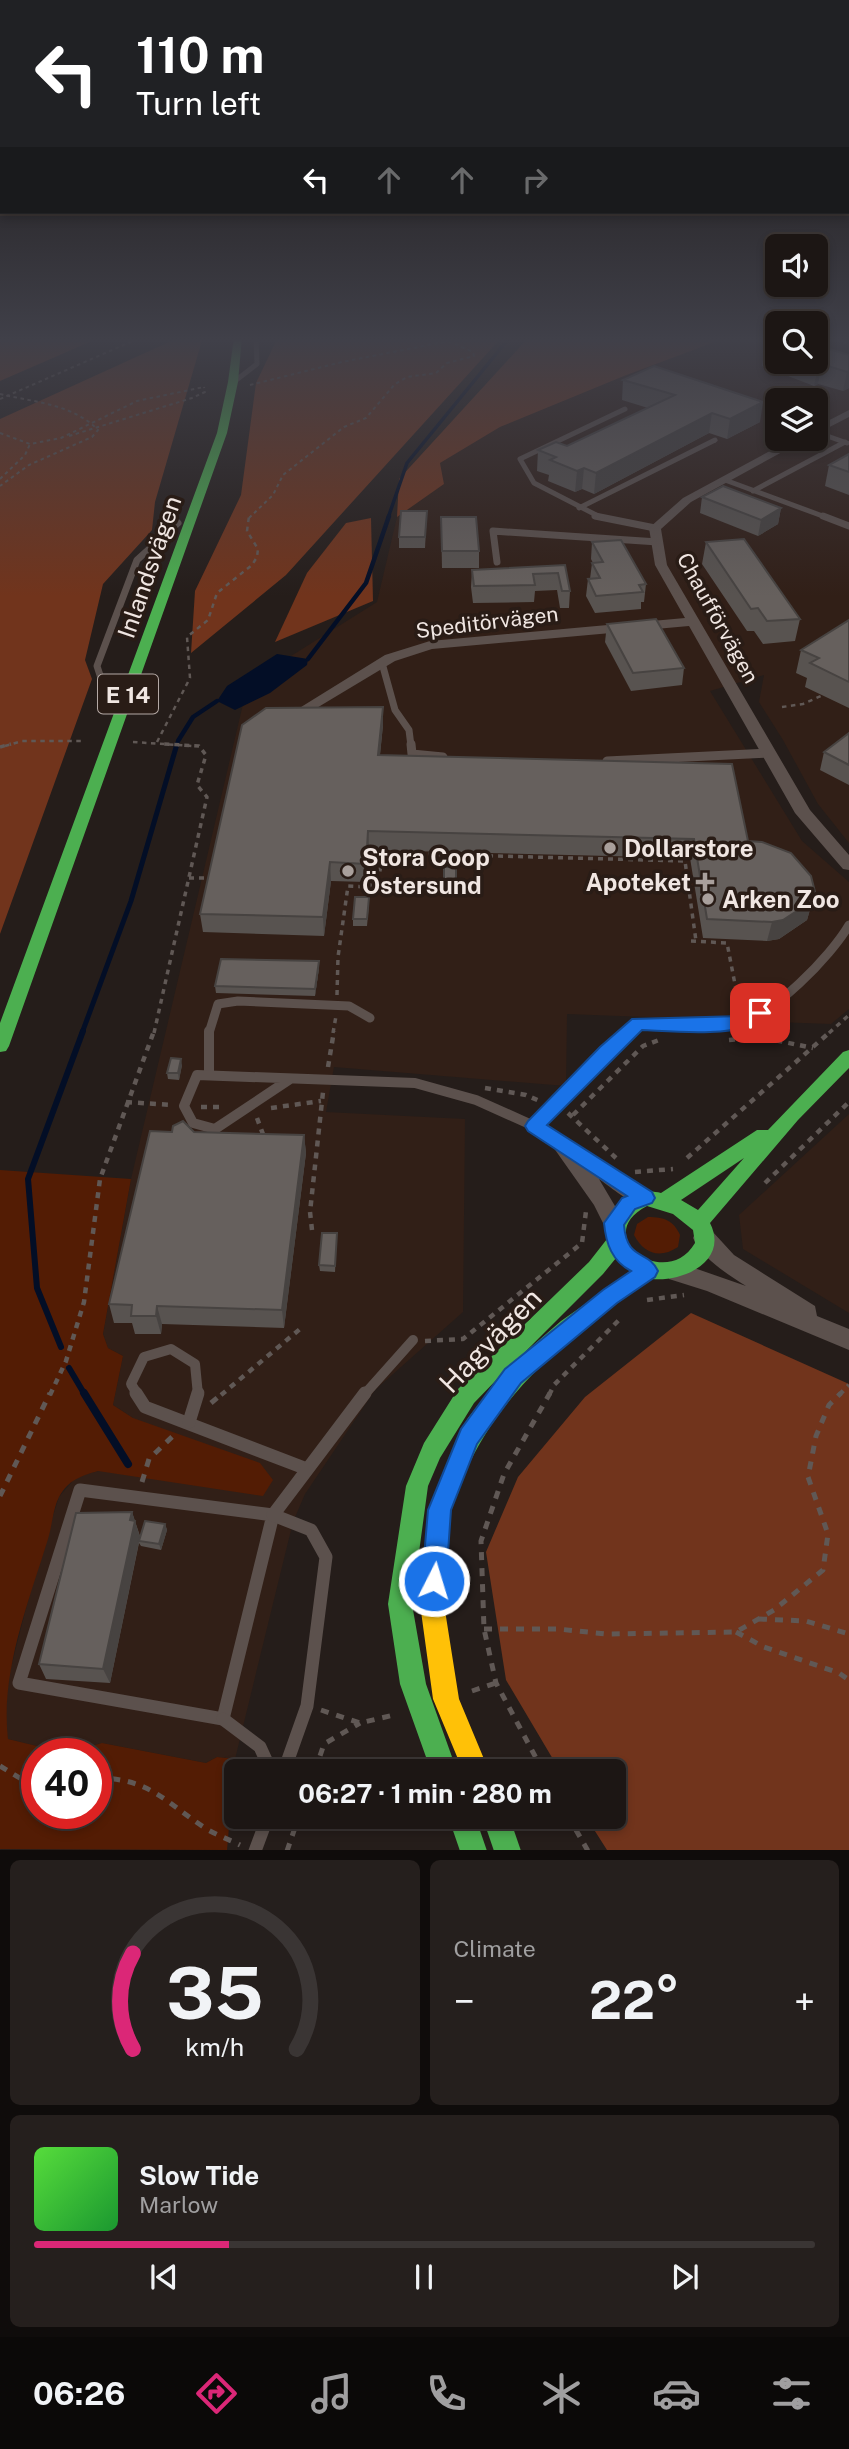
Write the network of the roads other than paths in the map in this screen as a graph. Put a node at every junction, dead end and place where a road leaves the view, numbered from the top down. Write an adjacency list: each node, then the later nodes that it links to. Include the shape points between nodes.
1 (211, 423): 11 (main road, Inlandsvägen / E 14)
2 (225, 423): 26 (main road, Inlandsvägen / E 14)
3 (593, 423): 10 (lane, via 520,459 534,483)
4 (828, 436): 6 (lane)
5 (715, 440): 10 (lane)
6 (847, 443): 9 (lane)
7 (779, 451): 8 (street, Chaufförvägen)
8 (725, 480): 9 (lane); 13 (street, Chaufförvägen, via 687,500)
9 (753, 491): 12 (lane)
10 (579, 508): 13 (lane)
11 (178, 523): 17 (main road, Inlandsvägen / E 14); 17 (lane, via 137,560 97,666)
12 (849, 526)
13 (656, 535): 14 (lane, via 493,531); 15 (street, Chaufförvägen, via 661,565)
14 (497, 562)
15 (695, 621): 16 (street, Speditörvägen, via 430,645); 19 (street, Chaufförvägen)
16 (382, 663): 18 (street, Speditörvägen); 20 (lane, via 395,710 408,730 412,754)
17 (111, 709): 24 (main road, Inlandsvägen / E 14)
18 (300, 712)
19 (769, 753): 21 (lane); 22 (street, Chaufförvägen, via 803,813)
20 (453, 758)
21 (598, 762)
22 (849, 865)
23 (849, 925): 31 (lane, via 820,960 747,1020 710,1025 638,1024)
24 (0, 997)
25 (370, 1018): 28 (lane, via 349,1006 218,1004 206,1060)
26 (0, 1045)
27 (849, 1057): 30 (main road)
28 (209, 1074): 29 (lane); 29 (lane, via 197,1075 184,1106 193,1123 215,1129)
29 (290, 1079): 31 (lane, via 415,1083 476,1100)
30 (792, 1115): 34 (main road); 35 (main road)
31 (534, 1126): 32 (lane)
32 (561, 1144): 33 (street); 36 (street, via 602,1199)
33 (645, 1198): 34 (main road); 36 (main road, via 628,1204)
34 (668, 1199): 35 (main road, via 689,1210)
35 (702, 1230): 38 (main road, via 699,1257); 40 (street, via 726,1262)
36 (615, 1233): 37 (main road, via 628,1260); 47 (main road, Hagvägen, via 597,1268 466,1396 432,1451 417,1486 400,1604 413,1684)
37 (648, 1271): 38 (main road); 48 (main road, Hagvägen, via 610,1296 513,1376 469,1437 440,1510 432,1604 446,1699)
38 (677, 1272): 40 (street)
39 (412, 1340): 42 (lane, via 357,1402)
40 (849, 1340)
41 (189, 1422): 41 (lane, via 145,1407 131,1384 144,1357 171,1349 195,1364 198,1398); 42 (lane)
42 (307, 1469): 43 (lane)
43 (273, 1515): 44 (lane); 44 (lane, via 79,1490 19,1683); 46 (lane, via 311,1530 326,1557 307,1706)
44 (223, 1719): 45 (lane)
45 (269, 1759)
46 (288, 1759)
47 (440, 1759)
48 (471, 1759)
49 (263, 1829): 52 (lane)
50 (466, 1829): 53 (main road)
51 (500, 1829): 54 (main road)
52 (254, 1850)
53 (474, 1850)
54 (508, 1850)

